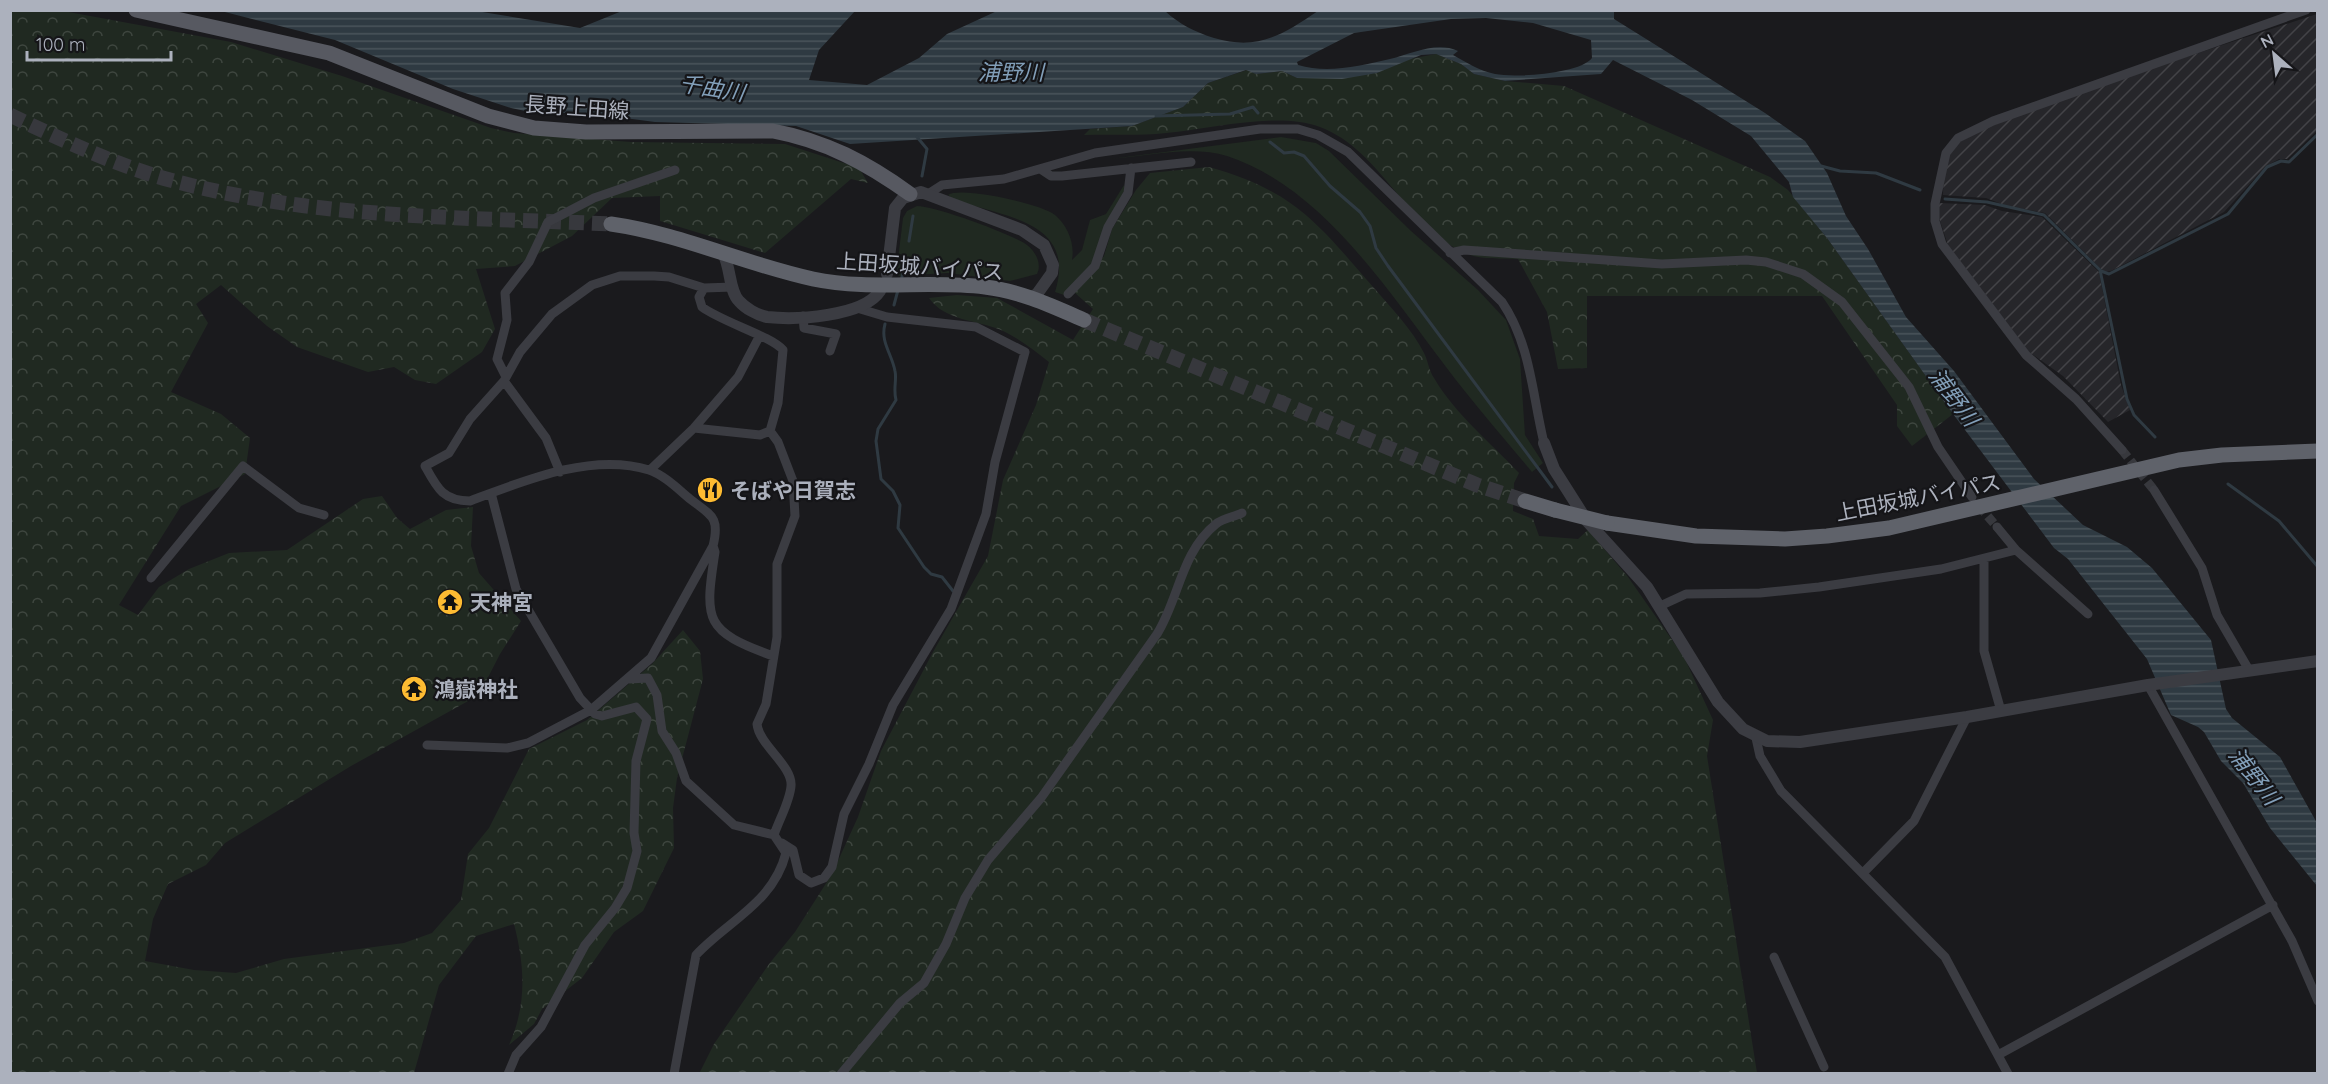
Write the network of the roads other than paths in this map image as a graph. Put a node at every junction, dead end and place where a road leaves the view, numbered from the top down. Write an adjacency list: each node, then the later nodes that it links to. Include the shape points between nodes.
1 (136, 10): 7 (main road, 長野上田線, via 329,53 488,116 534,128 586,132 773,131 793,135 859,159)
2 (2306, 10): 30 (street, via 1976,127 1958,138 1944,158 1935,221 1949,255 2032,361 2076,399)
3 (1191, 162): 4 (street)
4 (1131, 168): 6 (street, via 1062,176 1051,176); 18 (street, via 1128,193 1108,227 1095,266)
5 (675, 170): 26 (street, via 594,198 545,225 529,262 504,297 507,320 497,359)
6 (1042, 170): 8 (street, via 1004,179 942,185); 11 (street, via 1095,153 1260,129 1298,129 1348,152)
7 (909, 194): 8 (street); 13 (street, via 898,203 893,216)
8 (928, 194): 14 (street, via 1037,238 1053,265)
9 (611, 224): 10 (highway, 上田坂城バイパス, via 676,236)
10 (723, 253): 12 (highway, 上田坂城バイパス); 15 (street)
11 (1450, 253): 29 (street, via 1490,288 1515,321 1528,356); 36 (street, via 1464,250 1662,264 1746,260 1803,274 1842,302 1909,387 1938,447)
12 (752, 263): 15 (street, via 736,273); 19 (highway, 上田坂城バイパス, via 852,285 983,287)
13 (887, 274)
14 (1048, 280): 19 (street); 21 (street)
15 (733, 287): 16 (street); 22 (street, via 740,303 766,317)
16 (704, 288): 24 (street, via 699,297 702,307); 26 (street, via 669,277 620,276 602,280 552,314 520,352)
17 (880, 291): 20 (street, via 873,302)
18 (1068, 294)
19 (1031, 297): 21 (highway, 上田坂城バイパス)
20 (857, 308): 22 (street, via 832,315); 58 (street, via 887,317 976,327 1025,352 995,462 986,514 951,609 893,705 844,814 832,867 824,878 811,883 799,875 793,850)
21 (1055, 308): 23 (highway, 上田坂城バイパス)
22 (803, 316): 25 (street, via 804,328 836,334)
23 (1084, 320)
24 (759, 337): 27 (street, via 738,376); 28 (street, via 777,343 783,350 778,403)
25 (830, 351)
26 (505, 379): 33 (street, via 546,438); 35 (street, via 470,419 449,453 425,466 445,496 471,501)
27 (694, 428): 28 (street, via 760,435); 32 (street)
28 (770, 431): 47 (street, via 793,481 795,516 777,564 777,637)
29 (1544, 443): 45 (street, via 1554,469 1587,521 1634,570)
30 (2122, 450)
31 (2318, 451): 37 (highway, 上田坂城バイパス, bridge, via 2199,457 1889,528 1785,539 1696,536 1607,523)
32 (650, 470): 33 (street, via 592,466); 41 (street, via 715,519)
33 (560, 472): 35 (street)
34 (2154, 490): 49 (street, via 2202,568 2217,615)
35 (491, 493): 52 (street, via 516,588 580,698)
36 (1972, 497)
37 (1526, 501)
38 (1242, 513): 67 (street, via 1216,524 1186,563 1171,608 1157,634 1041,798 988,860 924,983 900,1003)
39 (324, 515): 44 (street, via 299,508 243,466)
40 (1996, 526): 42 (street)
41 (713, 546): 47 (street, via 709,592 711,617 717,628 734,642); 50 (street, via 651,658)
42 (2016, 550): 43 (street); 46 (street)
43 (1984, 559): 45 (street, via 1819,587 1686,594); 53 (street, via 1984,651)
44 (150, 578)
45 (1660, 606): 55 (street, via 1718,702)
46 (2088, 614)
47 (773, 656): 57 (street, via 758,729 792,786)
48 (2318, 661): 49 (street)
49 (2249, 670): 51 (street)
50 (626, 680): 52 (street); 57 (street, via 648,678 654,685 662,731 676,753 686,781 698,794 734,825)
51 (2151, 685): 53 (street); 60 (street)
52 (591, 710): 56 (street, via 528,743 507,748); 65 (street, via 602,716 636,706 647,719 636,761 634,869 622,897 585,945 541,1027 516,1054)
53 (2001, 711): 54 (street)
54 (1967, 717): 55 (street, via 1800,742); 59 (street, via 1914,821)
55 (1756, 738): 59 (street, via 1760,756 1781,791)
56 (427, 745)
57 (774, 835): 58 (street)
58 (782, 843): 66 (street, via 786,854 783,866 769,891 696,955)
59 (1864, 872): 63 (street, via 1945,957)
60 (2273, 905): 62 (street); 63 (street)
61 (1774, 957): 64 (street)
62 (2318, 1001)
63 (1998, 1055): 68 (street)
64 (1824, 1067)
65 (508, 1074)
66 (674, 1074)
67 (841, 1074)
68 (2008, 1074)

